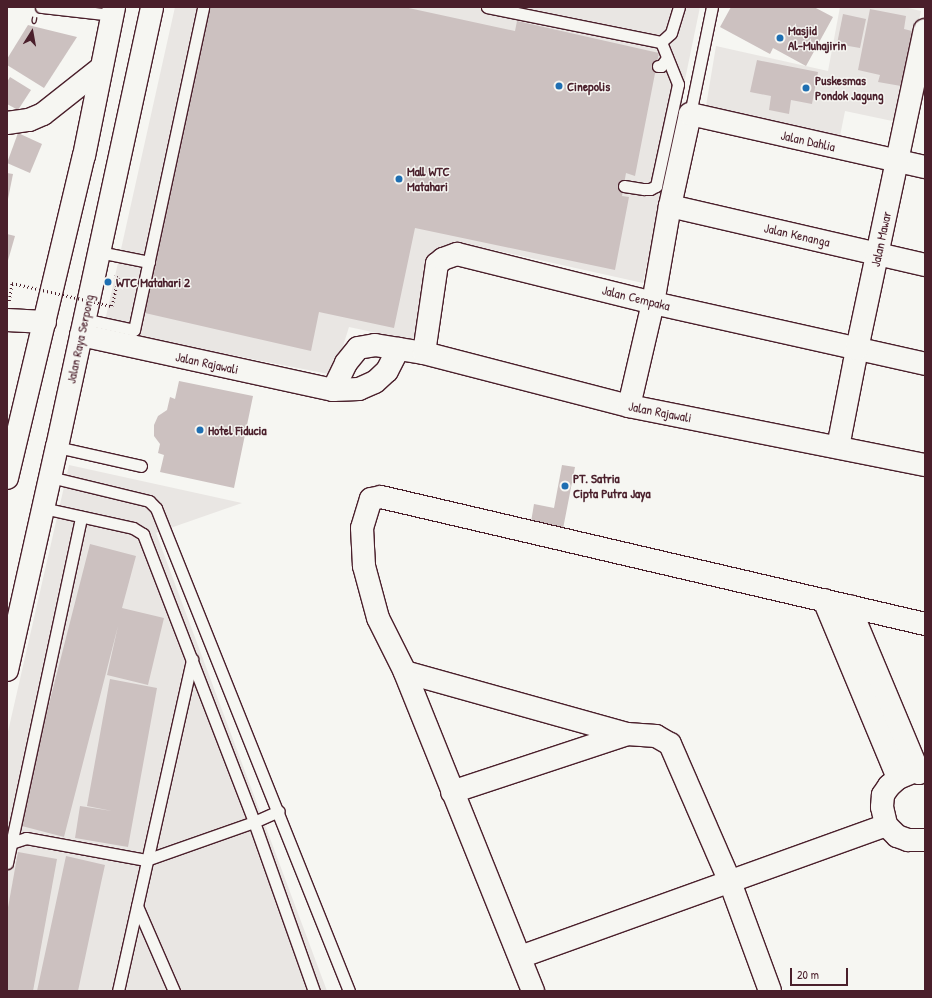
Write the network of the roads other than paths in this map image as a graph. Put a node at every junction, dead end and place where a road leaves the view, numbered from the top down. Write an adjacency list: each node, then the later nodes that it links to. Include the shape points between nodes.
1 (40, 7): 7 (lane)
2 (152, 7): 20 (street, Jalan Raya Serpong)
3 (203, 7): 22 (lane)
4 (487, 7): 9 (lane)
5 (679, 7): 9 (lane, via 676,23)
6 (712, 7): 14 (lane)
7 (113, 11): 13 (street)
8 (925, 30): 11 (street, Jalan Mawar)
9 (661, 42): 10 (lane)
10 (667, 58): 12 (lane, via 662,66); 18 (lane, via 678,84 656,186 644,189)
11 (921, 65): 16 (street, Jalan Mawar)
12 (658, 66)
13 (100, 69): 15 (street, via 43,114 29,120); 26 (street, via 84,156)
14 (690, 114): 16 (street, Jalan Dahlia); 19 (street)
15 (7, 123)
16 (897, 161): 17 (street, Jalan Dahlia); 21 (street, Jalan Mawar)
17 (925, 167)
18 (624, 186)
19 (670, 206): 21 (street, Jalan Kenanga); 24 (street)
20 (99, 252): 22 (lane); 27 (street, Jalan Raya Serpong)
21 (878, 254): 23 (street, Jalan Kenanga); 29 (street, Jalan Mawar)
22 (149, 262): 27 (lane, via 134,330)
23 (925, 264)
24 (653, 303): 29 (street, Jalan Cempaka); 30 (street, Jalan Cempaka, via 457,254 438,264); 33 (street)
25 (7, 320): 26 (street)
26 (45, 322): 39 (street)
27 (83, 327): 32 (street, Jalan Rajawali); 34 (street, Jalan Raya Serpong)
28 (398, 349): 30 (street, Jalan Rajawali); 32 (street, Jalan Rajawali, via 387,371 375,382 359,389); 32 (street, Jalan Rajawali, via 375,345 358,348 346,363)
29 (857, 349): 31 (street, Jalan Cempaka); 35 (street, Jalan Mawar)
30 (424, 354): 33 (street, Jalan Rajawali)
31 (925, 364)
32 (333, 390)
33 (629, 406): 35 (street, Jalan Rajawali)
34 (58, 446): 37 (lane); 38 (street, Jalan Raya Serpong)
35 (838, 447): 36 (street, Jalan Rajawali)
36 (925, 465)
37 (141, 466)
38 (50, 477): 40 (street, Jalan Raya Serpong); 52 (lane, via 154,504)
39 (7, 478)
40 (43, 508): 41 (lane); 46 (street, Jalan Raya Serpong)
41 (81, 517): 45 (lane, via 132,528 143,534); 53 (lane)
42 (824, 600): 43 (street); 47 (street, via 376,497 368,504 362,528 364,566 378,618); 50 (street)
43 (849, 606): 44 (street); 49 (street)
44 (925, 624)
45 (192, 659): 54 (lane); 59 (lane)
46 (7, 670)
47 (405, 672): 48 (street); 51 (street)
48 (626, 734): 51 (street); 61 (street, via 656,736 670,744)
49 (922, 773): 50 (street, via 908,773)
50 (898, 778): 55 (street, via 883,796 882,807)
51 (452, 792): 63 (street)
52 (279, 811): 54 (lane); 67 (lane)
53 (11, 821): 56 (lane); 57 (lane)
54 (254, 822): 59 (lane); 66 (lane)
55 (886, 824): 58 (street, via 897,836); 61 (street)
56 (26, 838): 57 (lane); 59 (lane)
57 (9, 842): 60 (lane)
58 (923, 846)
59 (146, 860): 62 (lane)
60 (7, 863)
61 (730, 882): 63 (street); 69 (street)
62 (136, 906): 64 (lane); 65 (lane)
63 (520, 957): 68 (street)
64 (118, 991)
65 (174, 991)
66 (314, 991)
67 (349, 991)
68 (533, 991)
69 (770, 991)

